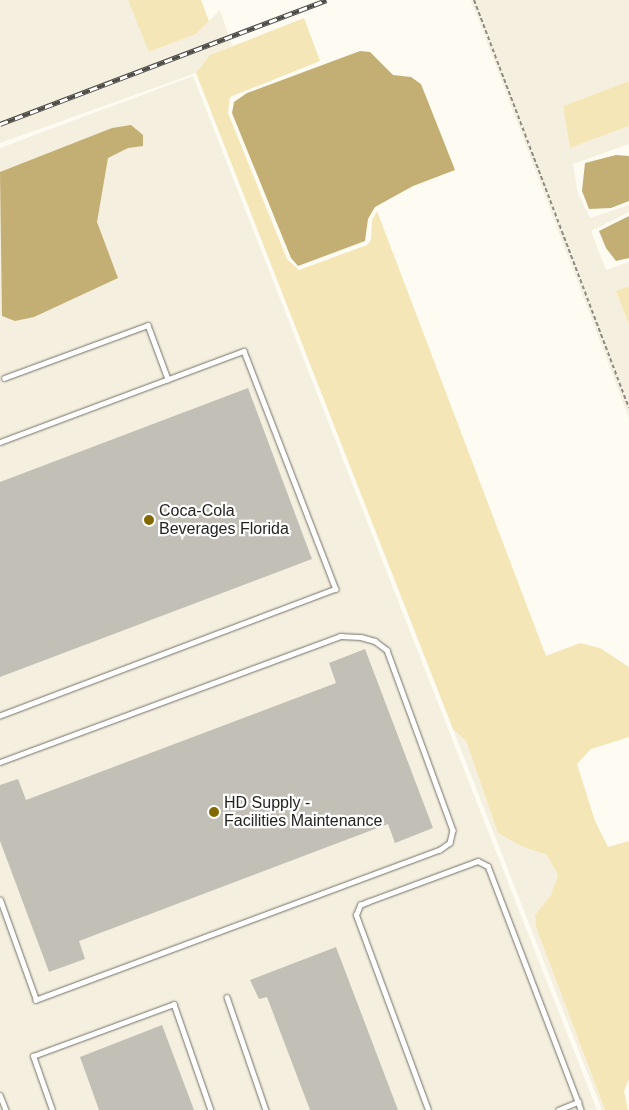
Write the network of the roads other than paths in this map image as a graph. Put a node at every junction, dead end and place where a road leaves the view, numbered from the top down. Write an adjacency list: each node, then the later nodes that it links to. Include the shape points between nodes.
1 (4, 378): 2 (lane, via 148,325)
2 (168, 379): 3 (lane); 4 (lane, via 244,351 336,589)
3 (0, 442)
4 (0, 716)
5 (0, 762): 6 (lane, via 340,636 361,637 375,641 387,650 453,830 450,843 440,850 36,1000)
6 (0, 900)
7 (227, 997): 13 (lane)
8 (0, 1095): 10 (lane)
9 (578, 1102): 14 (lane, via 488,866 478,862 367,902 360,906 356,915); 15 (lane); 16 (lane)
10 (6, 1110)
11 (52, 1110): 12 (lane, via 33,1056 174,1004)
12 (211, 1110)
13 (266, 1110)
14 (428, 1110)
15 (558, 1110)
16 (581, 1110)

